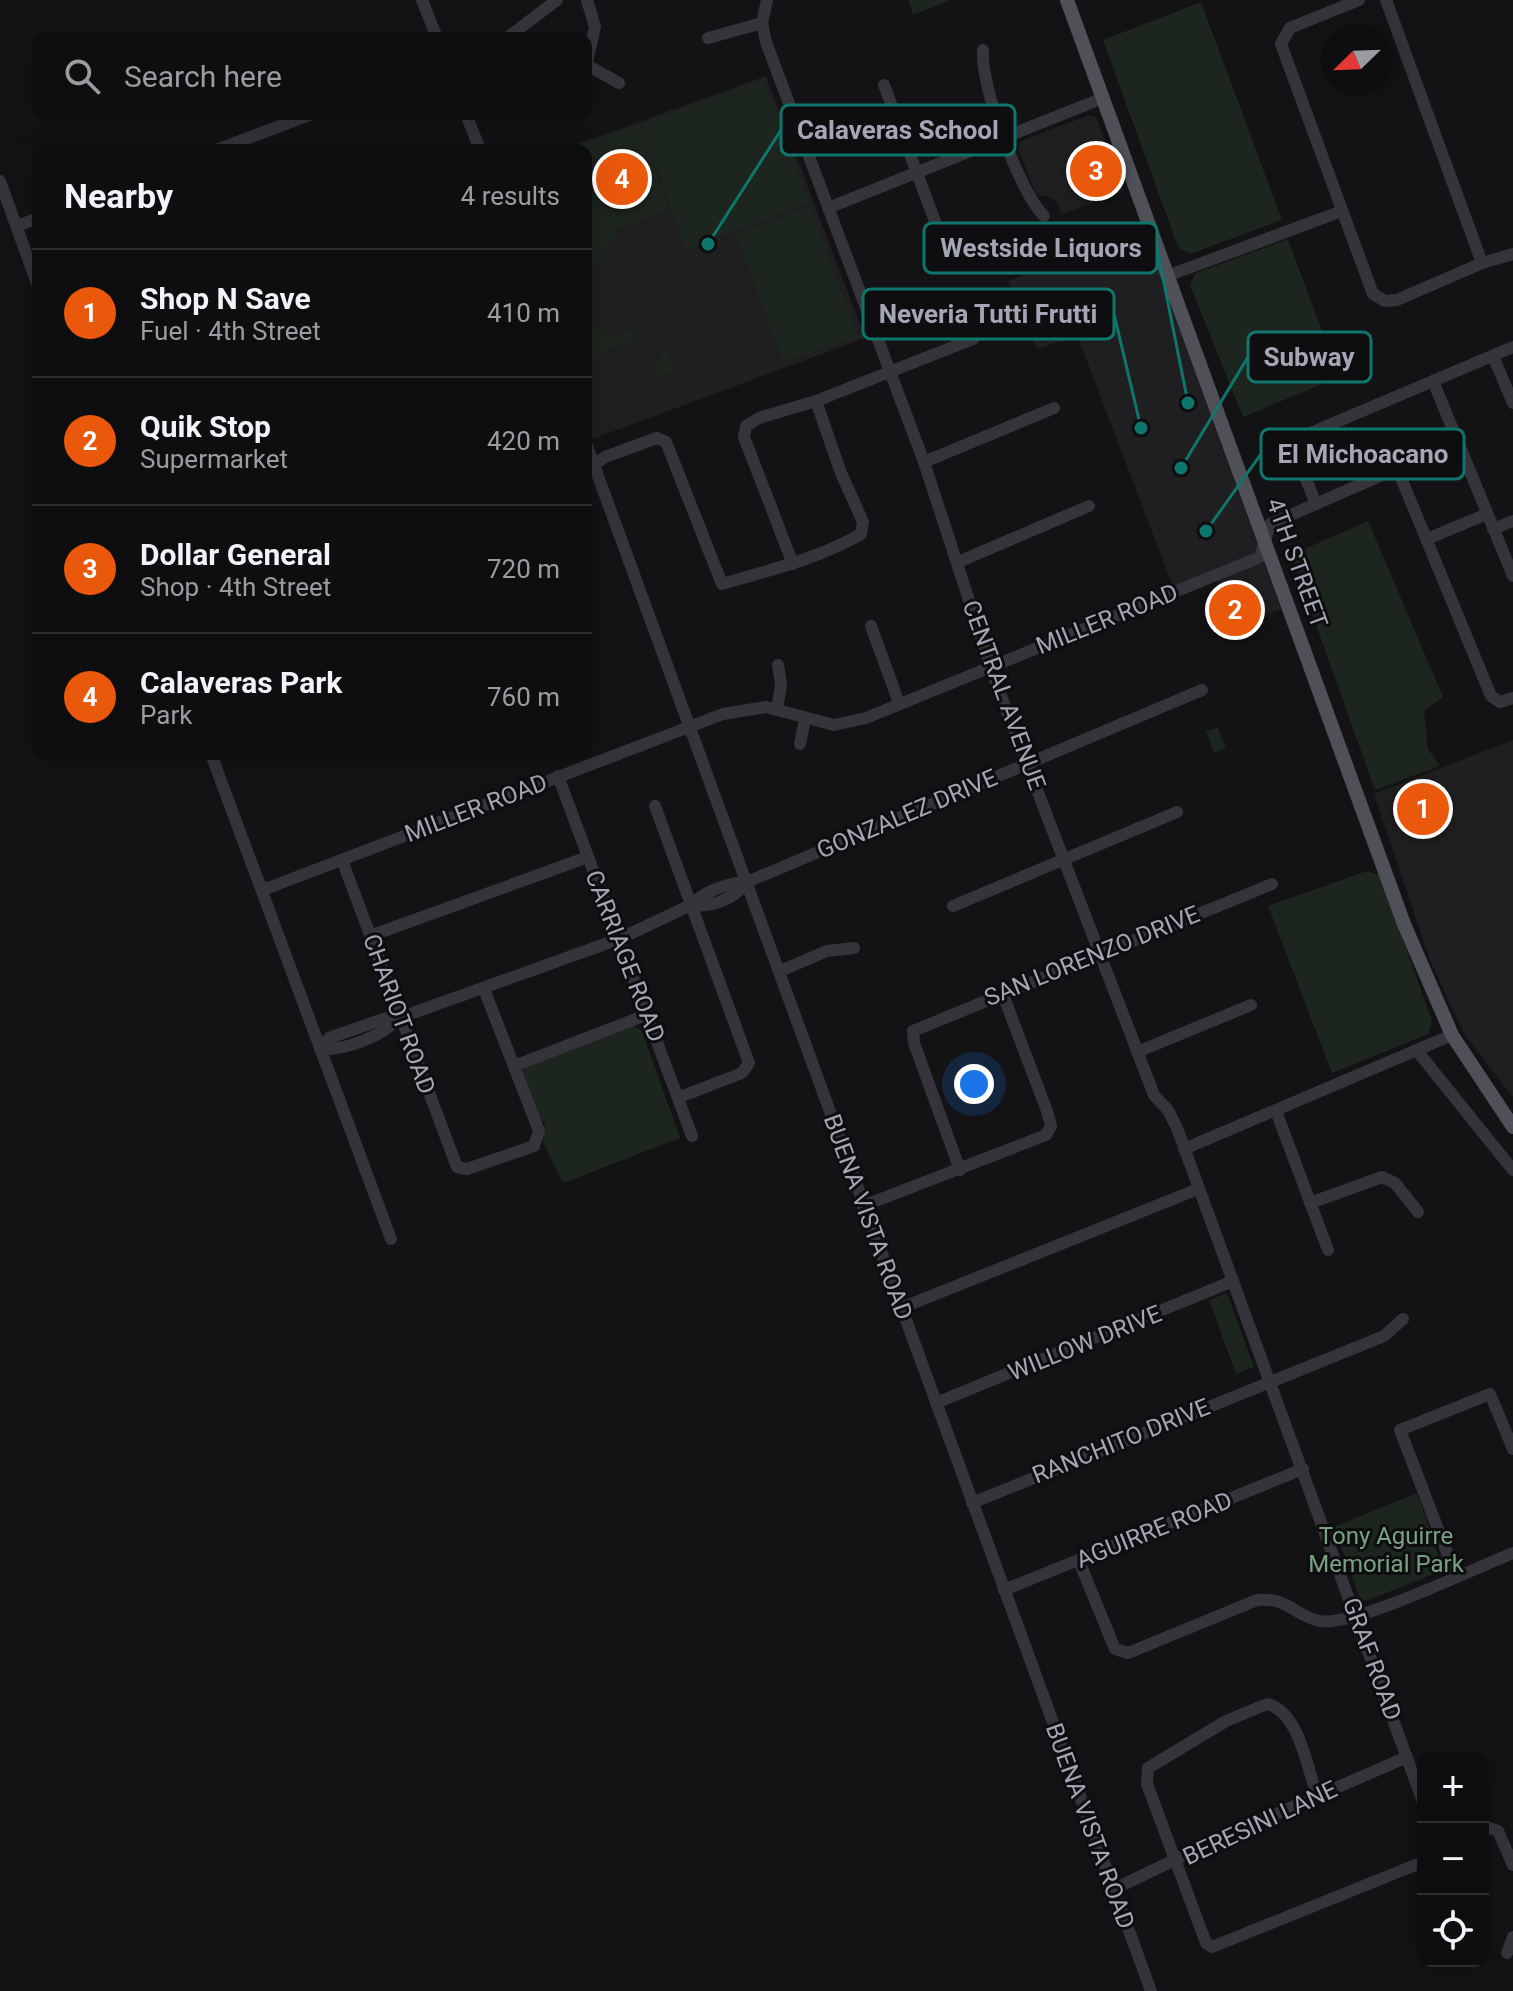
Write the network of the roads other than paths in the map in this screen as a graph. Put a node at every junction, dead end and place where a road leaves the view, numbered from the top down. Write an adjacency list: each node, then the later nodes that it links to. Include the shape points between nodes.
1 (422, 0): 9 (street)
2 (557, 0): 10 (street)
3 (587, 0): 12 (street, via 595,27)
4 (767, 0): 8 (street, CENTRAL AVENUE)
5 (1067, 0): 17 (main road, 4TH STREET)
6 (1359, 0): 26 (street, via 1299,23 1285,33 1283,52)
7 (1386, 0): 32 (street)
8 (762, 23): 11 (street); 25 (street, CENTRAL AVENUE)
9 (435, 32)
10 (515, 32)
11 (708, 38)
12 (592, 40)
13 (983, 50): 20 (street, via 982,73)
14 (592, 69): 15 (street)
15 (619, 83)
16 (884, 85): 23 (street)
17 (1103, 98): 20 (street); 34 (main road, 4TH STREET)
18 (296, 120): 21 (street)
19 (468, 120): 22 (street)
20 (1005, 138): 23 (street); 27 (street, via 1027,194)
21 (232, 144)
22 (478, 144)
23 (919, 170): 25 (street); 31 (street)
24 (0, 181): 29 (street)
25 (828, 208): 38 (street, CENTRAL AVENUE)
26 (1342, 211): 32 (street, via 1368,284 1379,299 1397,300); 34 (street)
27 (1044, 216)
28 (32, 220): 29 (street)
29 (17, 226): 33 (street)
30 (1513, 254): 32 (street)
31 (948, 256)
32 (1482, 263)
33 (32, 269)
34 (1167, 276): 54 (main road, 4TH STREET)
35 (973, 339): 38 (street)
36 (1513, 347): 37 (street)
37 (1493, 356): 39 (street); 41 (street)
38 (888, 372): 40 (street); 45 (street, CENTRAL AVENUE)
39 (1433, 381): 43 (street); 48 (street, via 1296,441 1296,456)
40 (816, 401): 56 (street, via 863,522 861,534); 56 (street, via 759,418 746,426 744,437)
41 (1513, 403)
42 (1054, 408): 45 (street)
43 (1458, 442): 47 (street); 50 (street)
44 (592, 460): 46 (street, BUENA VISTA ROAD)
45 (924, 462): 55 (street, CENTRAL AVENUE)
46 (594, 465): 56 (street, via 657,438 666,442 722,584); 66 (street, BUENA VISTA ROAD)
47 (1397, 468): 48 (street); 53 (street)
48 (1316, 504): 54 (street, MILLER ROAD, via 1270,524)
49 (1089, 506): 55 (street)
50 (1487, 514): 52 (street); 53 (street)
51 (1513, 521): 52 (street)
52 (1493, 529): 57 (street)
53 (1427, 539): 62 (street, via 1496,702)
54 (1266, 542): 60 (street, MILLER ROAD, via 1260,557); 91 (main road, 4TH STREET, via 1400,912)
55 (958, 562): 60 (street, CENTRAL AVENUE)
56 (793, 564)
57 (1513, 576)
58 (871, 626): 63 (street)
59 (778, 665): 64 (street)
60 (991, 666): 63 (street, MILLER ROAD); 69 (street, CENTRAL AVENUE)
61 (1202, 690): 69 (street, GONZALEZ DRIVE)
62 (1513, 698)
63 (899, 703): 65 (street, MILLER ROAD, via 842,725)
64 (777, 709): 65 (street, MILLER ROAD); 66 (street, MILLER ROAD, via 741,710)
65 (805, 720): 67 (street)
66 (689, 726): 70 (street, MILLER ROAD); 76 (street, BUENA VISTA ROAD)
67 (800, 744)
68 (213, 760): 78 (street)
69 (1027, 763): 75 (street, CENTRAL AVENUE); 76 (street, GONZALEZ DRIVE)
70 (558, 776): 73 (street, CARRIAGE ROAD); 74 (street, MILLER ROAD)
71 (655, 806): 79 (street)
72 (1177, 812): 75 (street)
73 (588, 857): 81 (street); 82 (street, CARRIAGE ROAD)
74 (342, 860): 78 (street, MILLER ROAD); 81 (street, CHARIOT ROAD)
75 (1065, 860): 80 (street); 84 (street, CENTRAL AVENUE)
76 (747, 882): 79 (street, GONZALEZ DRIVE, via 700,896); 85 (street, BUENA VISTA ROAD)
77 (1272, 884): 84 (street, SAN LORENZO DRIVE)
78 (262, 887): 92 (street)
79 (691, 905): 82 (street, GONZALEZ DRIVE); 96 (street, via 749,1063 742,1073)
80 (953, 906)
81 (370, 936): 90 (street, CHARIOT ROAD)
82 (619, 939): 86 (street, GONZALEZ DRIVE); 89 (street, CARRIAGE ROAD)
83 (854, 948): 85 (street, via 837,948)
84 (1099, 954): 87 (street, SAN LORENZO DRIVE); 93 (street, CENTRAL AVENUE)
85 (780, 971): 105 (street, BUENA VISTA ROAD)
86 (484, 989): 90 (street, GONZALEZ DRIVE); 95 (street)
87 (1002, 992): 101 (street, SAN LORENZO DRIVE, via 913,1031); 101 (street, via 1051,1126 1034,1142)
88 (1251, 1005): 93 (street)
89 (646, 1015): 95 (street); 96 (street, CARRIAGE ROAD)
90 (399, 1018): 92 (street, GONZALEZ DRIVE, via 390,1029 333,1050); 95 (street, CHARIOT ROAD, via 457,1167 467,1169 534,1146 539,1131)
91 (1452, 1035): 94 (street); 98 (main road, 4TH STREET)
92 (320, 1049): 107 (street)
93 (1137, 1052): 100 (street, CENTRAL AVENUE)
94 (1418, 1052): 97 (street); 102 (street)
95 (514, 1066)
96 (680, 1097): 99 (street, CARRIAGE ROAD)
97 (1276, 1111): 100 (street); 104 (street)
98 (1513, 1127)
99 (692, 1136)
100 (1184, 1149): 103 (street, CENTRAL AVENUE)
101 (960, 1170): 105 (street)
102 (1513, 1170)
103 (1198, 1189): 109 (street, CENTRAL AVENUE); 110 (street)
104 (1310, 1203): 106 (street, via 1382,1177 1395,1183); 108 (street)
105 (863, 1206): 110 (street, BUENA VISTA ROAD)
106 (1418, 1212)
107 (391, 1239)
108 (1328, 1250)
109 (1233, 1281): 112 (street, CENTRAL AVENUE); 113 (street, WILLOW DRIVE)
110 (901, 1308): 113 (street, BUENA VISTA ROAD)
111 (1403, 1319): 112 (street, RANCHITO DRIVE, via 1388,1334)
112 (1271, 1381): 115 (street, GRAF ROAD); 116 (street, RANCHITO DRIVE)
113 (936, 1403): 116 (street, BUENA VISTA ROAD)
114 (1513, 1449): 119 (street, via 1490,1394 1400,1430)
115 (1303, 1469): 118 (street, AGUIRRE ROAD); 121 (street, GRAF ROAD)
116 (972, 1503): 120 (street, BUENA VISTA ROAD)
117 (1513, 1553): 119 (street)
118 (1079, 1561): 120 (street, AGUIRRE ROAD); 121 (street, via 1121,1653 1257,1600 1285,1602 1321,1622)
119 (1456, 1576): 121 (street)
120 (1004, 1590): 129 (street, BUENA VISTA ROAD)
121 (1357, 1616): 122 (street, GRAF ROAD)
122 (1407, 1757): 123 (street, GRAF ROAD); 124 (street, BERESINI LANE)
123 (1417, 1785)
124 (1317, 1795): 126 (street, BERESINI LANE); 126 (street, via 1294,1730 1278,1706 1267,1704 1226,1721 1154,1761 1145,1777)
125 (1489, 1828): 128 (street, via 1498,1831)
126 (1177, 1861): 127 (street, via 1206,1943 1212,1947); 129 (street, BERESINI LANE)
127 (1417, 1864)
128 (1513, 1865)
129 (1114, 1889): 132 (street, BUENA VISTA ROAD)
130 (1513, 1937): 131 (street)
131 (1507, 1953)
132 (1151, 1991)

